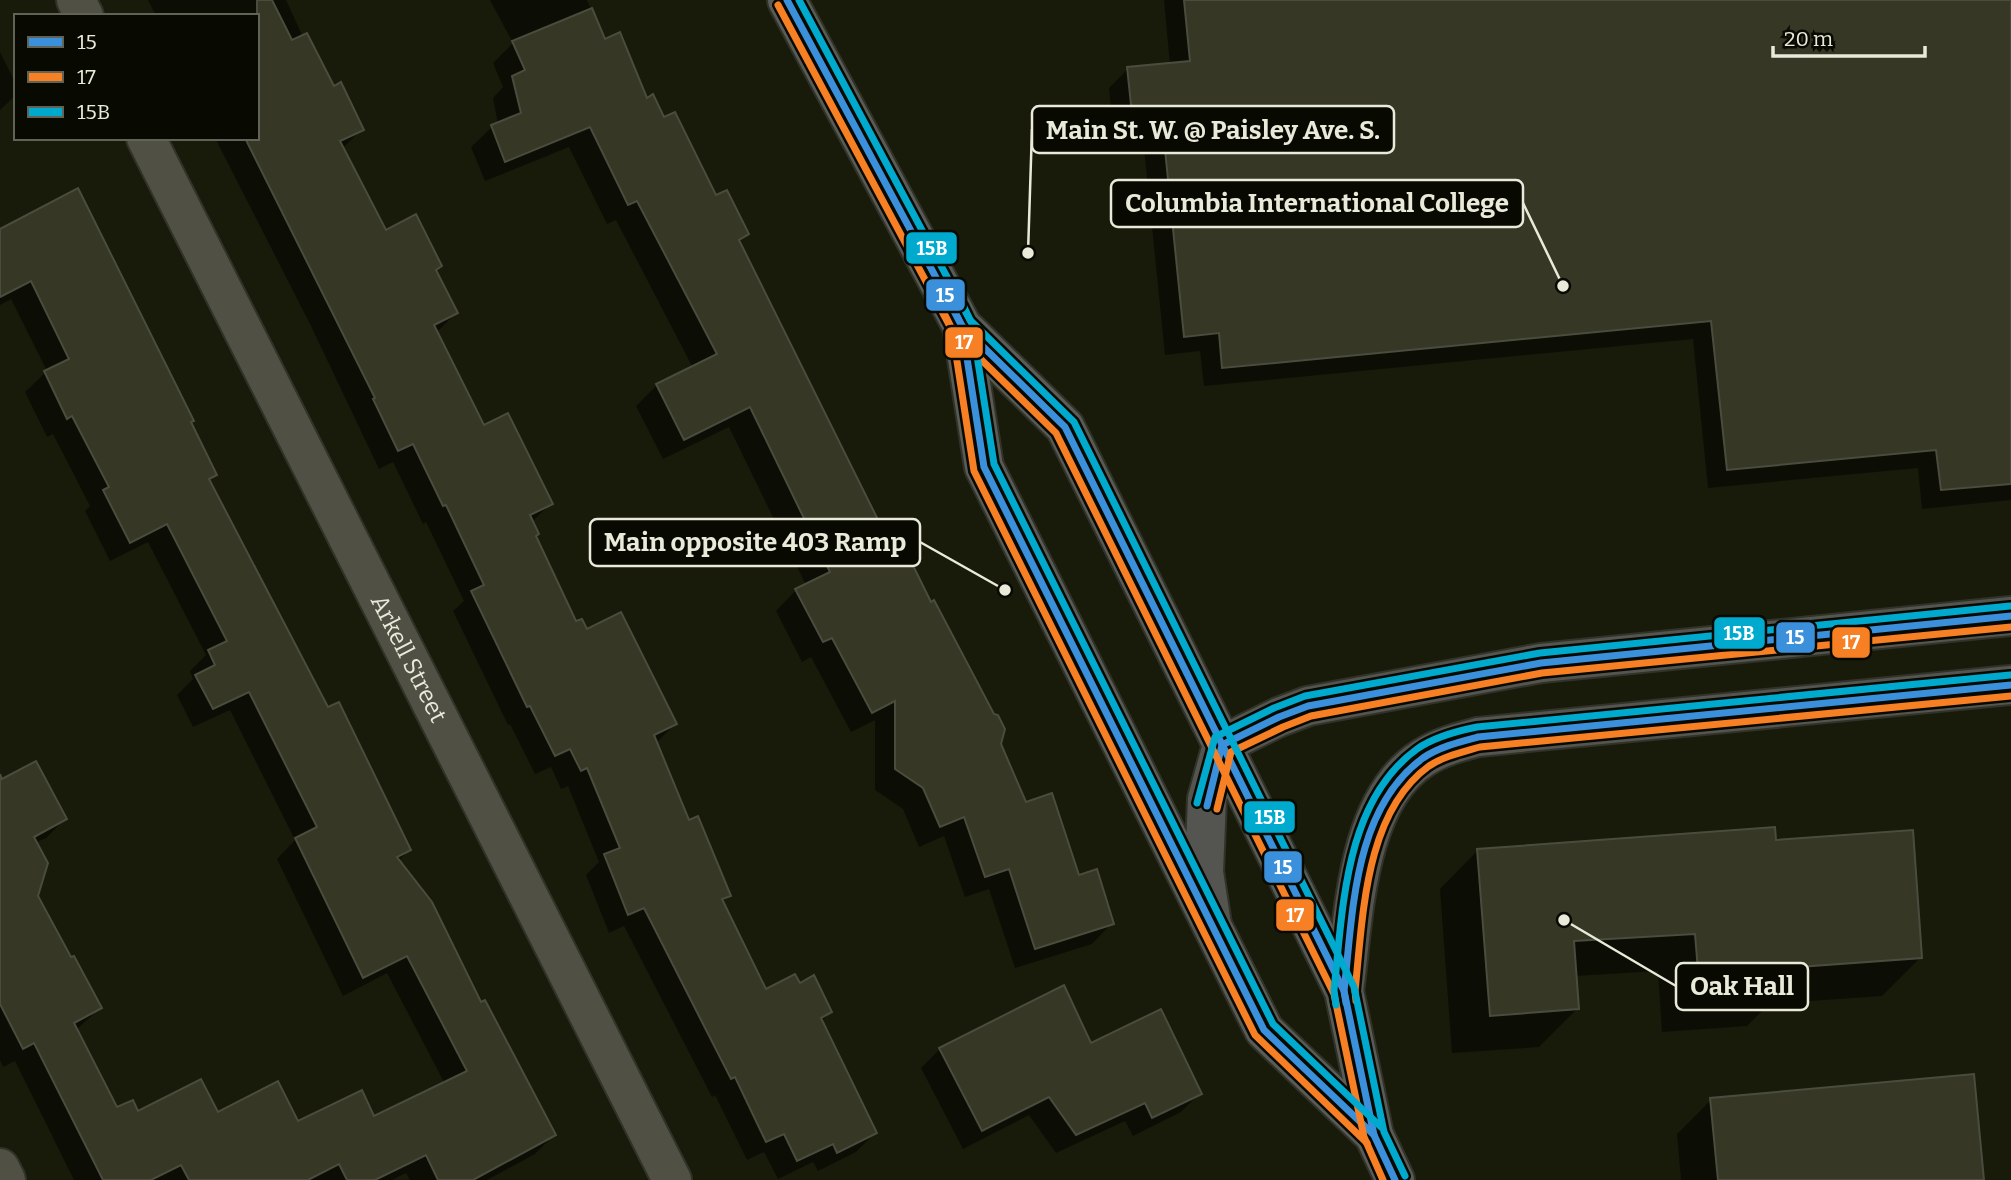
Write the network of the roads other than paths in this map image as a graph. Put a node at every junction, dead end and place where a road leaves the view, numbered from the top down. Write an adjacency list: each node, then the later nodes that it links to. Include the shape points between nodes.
1 (787, 0): 3 (main road)
2 (147, 140): 13 (street, Arkell Street)
3 (962, 326): 6 (main road, via 1065,427); 7 (main road, via 984,467)
4 (2011, 616): 6 (highway, via 1541,663 1308,706)
5 (2011, 685): 8 (highway, via 1478,737 1445,746 1421,758 1403,776 1376,818 1359,877)
6 (1222, 745): 7 (highway, via 1207,799 1204,872); 8 (main road)
7 (1212, 925): 9 (main road, via 1264,1030)
8 (1344, 991): 9 (main road)
9 (1374, 1135): 11 (main road)
10 (0, 1168): 12 (street)
11 (1390, 1179)
12 (6, 1180)
13 (672, 1180)

